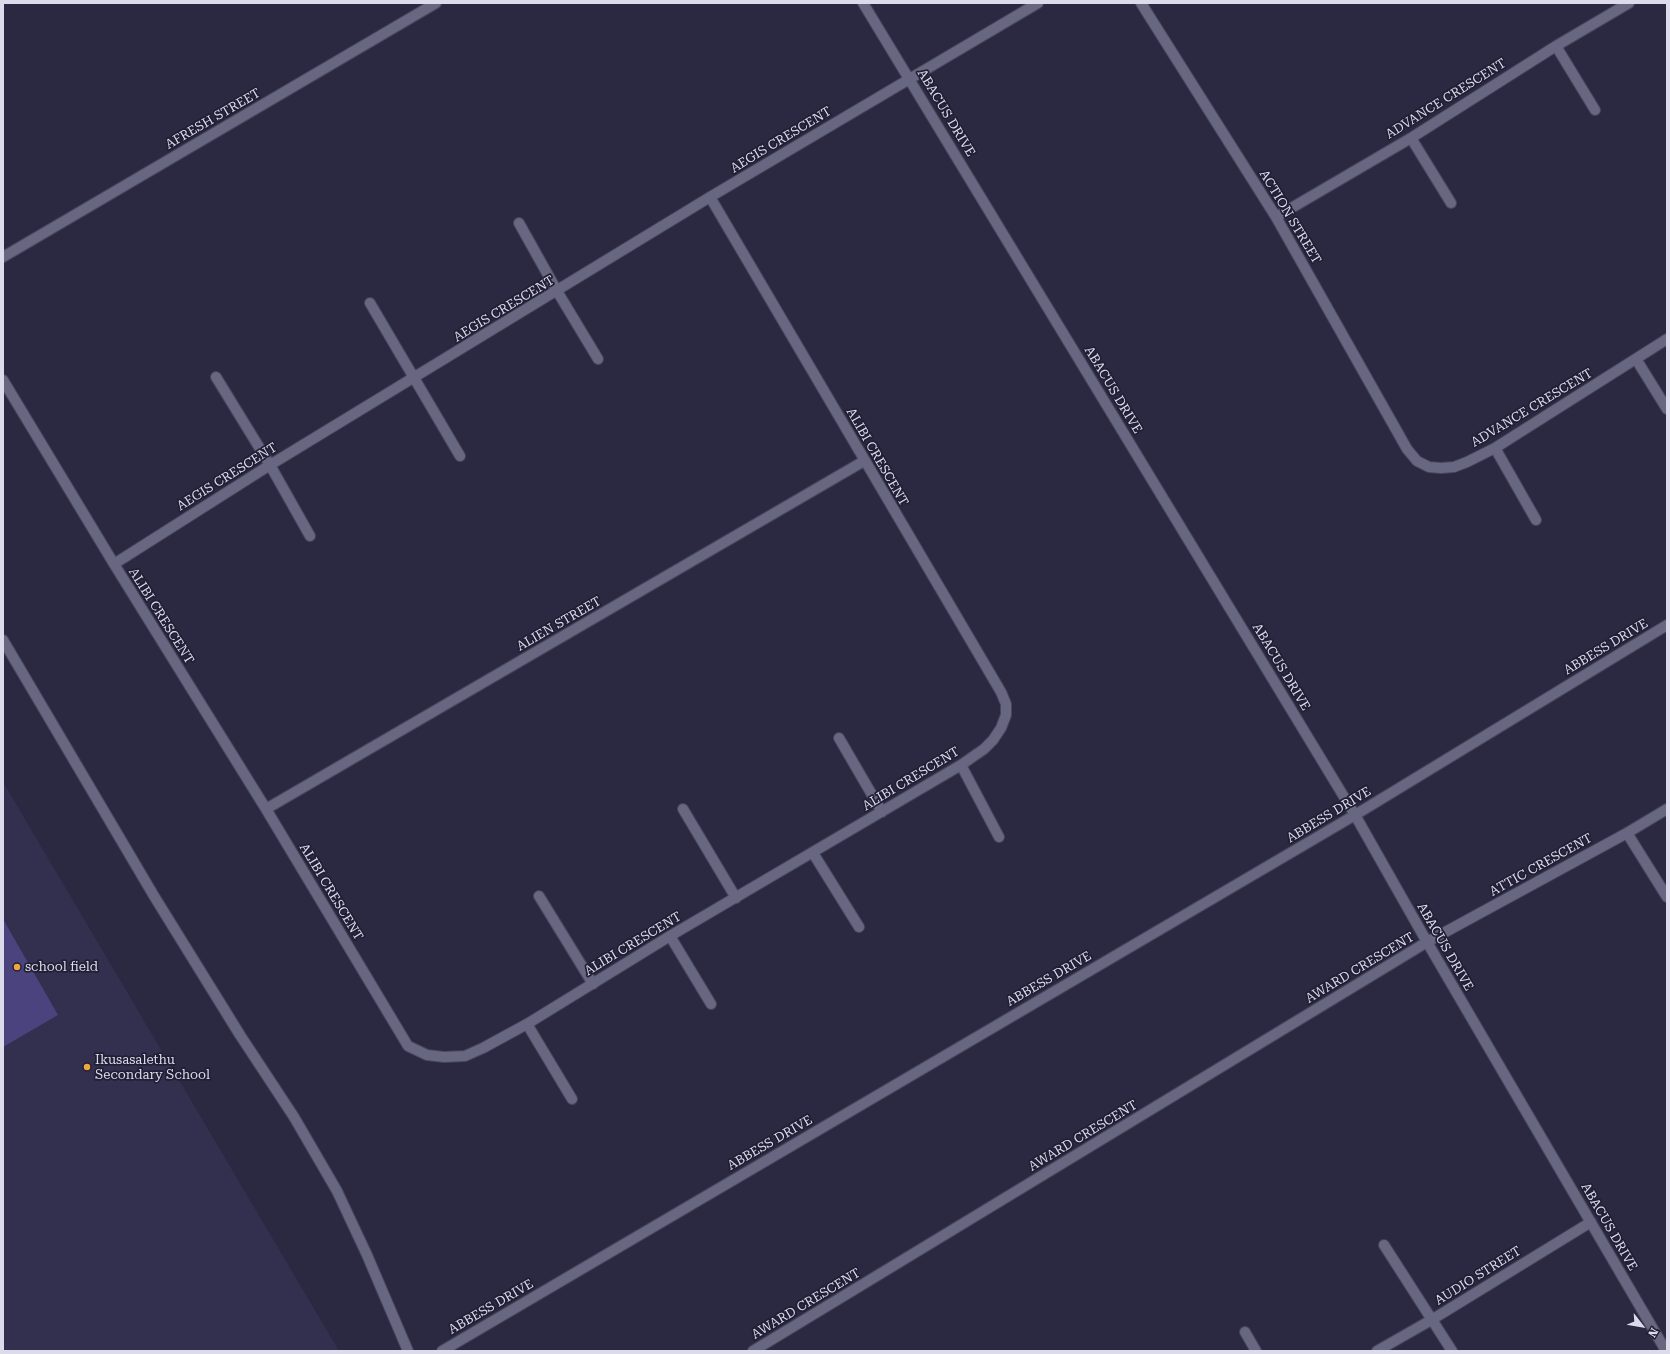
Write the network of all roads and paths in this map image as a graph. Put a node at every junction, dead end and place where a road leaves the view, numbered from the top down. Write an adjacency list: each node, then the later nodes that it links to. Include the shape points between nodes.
1 (436, 3): 14 (street, AFRESH STREET)
2 (863, 3): 7 (street, ABACUS DRIVE)
3 (1038, 3): 7 (street, AEGIS CRESCENT)
4 (1141, 3): 12 (street, ACTION STREET)
5 (1630, 3): 6 (street, ADVANCE CRESCENT)
6 (1556, 46): 8 (street); 9 (street, ADVANCE CRESCENT)
7 (909, 78): 10 (street, AEGIS CRESCENT); 40 (street, ABACUS DRIVE)
8 (1595, 110)
9 (1411, 138): 11 (street); 12 (street, ADVANCE CRESCENT)
10 (710, 197): 15 (street, AEGIS CRESCENT); 27 (street, ALIBI CRESCENT)
11 (1451, 203)
12 (1276, 217): 25 (street, ACTION STREET)
13 (518, 223): 15 (street)
14 (3, 257)
15 (557, 291): 18 (street); 21 (street, AEGIS CRESCENT)
16 (370, 303): 21 (street)
17 (1667, 339): 19 (street, ADVANCE CRESCENT)
18 (598, 358)
19 (1636, 359): 23 (street); 24 (street, ADVANCE CRESCENT)
20 (216, 376): 28 (street)
21 (416, 378): 26 (street); 28 (street, AEGIS CRESCENT)
22 (3, 380): 31 (street, ALIBI CRESCENT)
23 (1667, 409)
24 (1495, 448): 25 (street, ADVANCE CRESCENT, via 1454,467 1441,468 1429,467 1416,461); 29 (street)
25 (1407, 449)
26 (460, 456)
27 (864, 461): 35 (street, ALIBI CRESCENT, via 1006,704 1006,715 993,740); 36 (street, ALIEN STREET)
28 (270, 465): 30 (street); 31 (street, AEGIS CRESCENT)
29 (1536, 520)
30 (310, 536)
31 (114, 564): 36 (street, ALIBI CRESCENT)
32 (1667, 625): 40 (street, ABBESS DRIVE)
33 (3, 640): 58 (street, via 154,896 240,1035 294,1116 337,1191)
34 (839, 738): 39 (street)
35 (961, 765): 39 (street, ALIBI CRESCENT); 42 (street)
36 (266, 809): 52 (street, ALIBI CRESCENT, via 408,1046 427,1055 465,1056)
37 (683, 809): 45 (street)
38 (1667, 809): 41 (street, ATTIC CRESCENT)
39 (882, 812): 43 (street, ALIBI CRESCENT)
40 (1355, 815): 49 (street, ABACUS DRIVE); 59 (street, ABBESS DRIVE)
41 (1627, 833): 46 (street); 49 (street, ATTIC CRESCENT)
42 (999, 836)
43 (813, 852): 45 (street, ALIBI CRESCENT); 47 (street)
44 (539, 896): 50 (street)
45 (736, 898): 48 (street, ALIBI CRESCENT)
46 (1667, 898)
47 (859, 927)
48 (670, 936): 50 (street, ALIBI CRESCENT); 51 (street)
49 (1427, 942): 54 (street, ABACUS DRIVE); 60 (street, AWARD CRESCENT)
50 (592, 984): 52 (street, ALIBI CRESCENT)
51 (711, 1004)
52 (527, 1024): 53 (street)
53 (572, 1100)
54 (1591, 1222): 56 (street, AUDIO STREET); 64 (street, ABACUS DRIVE)
55 (1384, 1245): 56 (street)
56 (1433, 1319): 62 (street, AUDIO STREET); 63 (street)
57 (1245, 1332): 61 (street)
58 (408, 1351)
59 (442, 1351)
60 (753, 1351)
61 (1256, 1351)
62 (1377, 1351)
63 (1452, 1351)
64 (1666, 1351)

